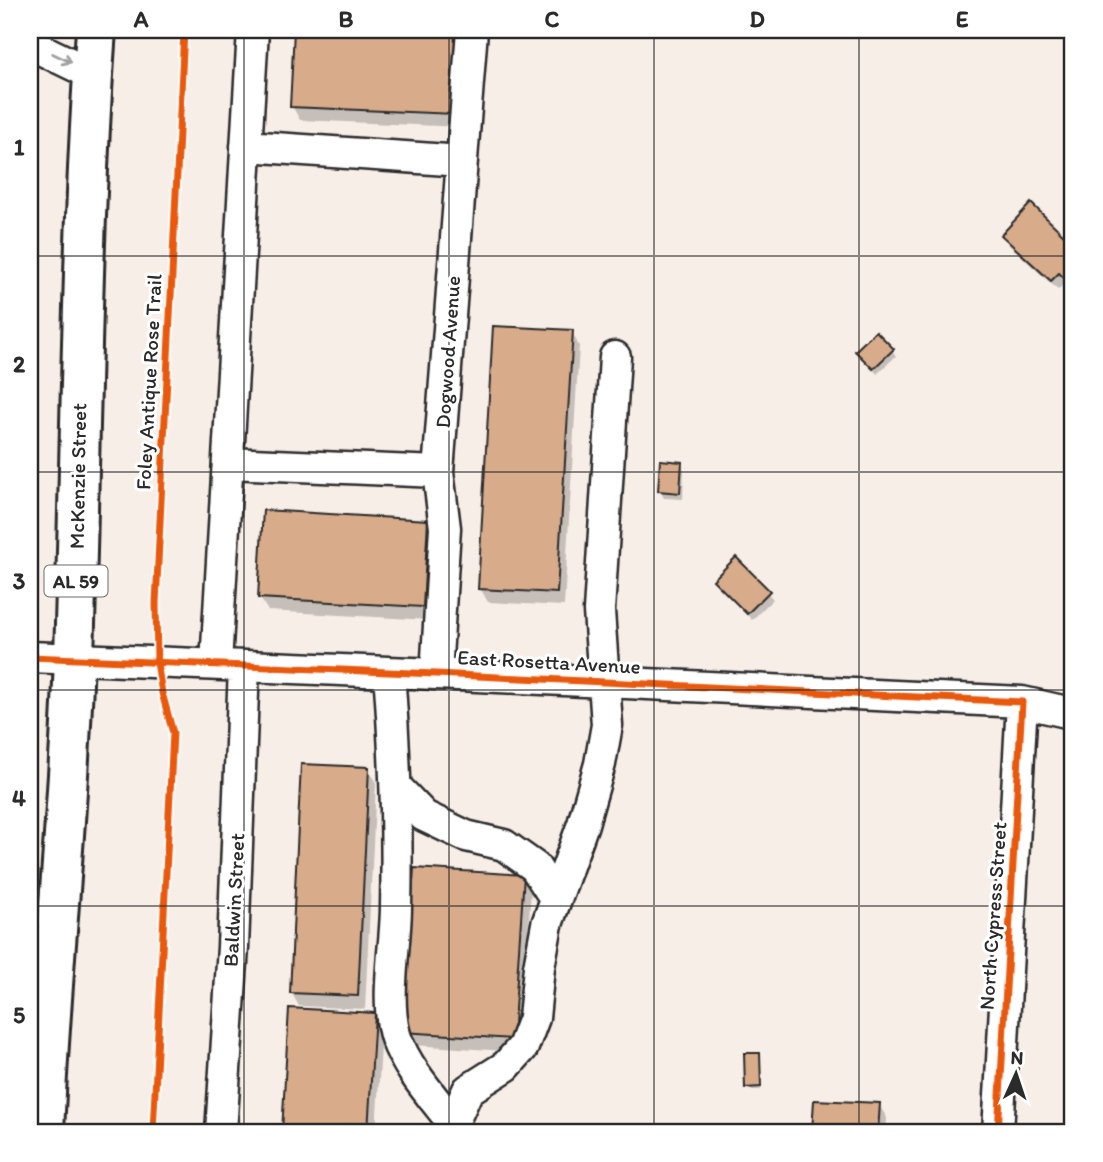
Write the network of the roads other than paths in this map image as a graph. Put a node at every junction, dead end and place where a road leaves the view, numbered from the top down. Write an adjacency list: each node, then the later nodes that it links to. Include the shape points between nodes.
1 (96, 30): 5 (main road, McKenzie Street / AL 59)
2 (253, 30): 6 (street, Baldwin Street)
3 (472, 30): 7 (street, Dogwood Avenue)
4 (30, 44): 5 (street, one-way to 5)
5 (92, 74): 12 (main road, McKenzie Street / AL 59)
6 (247, 146): 7 (street); 9 (street, Baldwin Street)
7 (462, 161): 10 (street, Dogwood Avenue)
8 (615, 357): 16 (street, via 600,611)
9 (228, 463): 10 (street); 13 (street, Baldwin Street)
10 (439, 472): 15 (street, Dogwood Avenue, via 445,528)
11 (30, 657): 12 (street, East Rosetta Avenue)
12 (74, 659): 13 (street, East Rosetta Avenue); 21 (main road, McKenzie Street / AL 59, via 59,917)
13 (230, 666): 14 (street, East Rosetta Avenue); 24 (street, Baldwin Street, via 233,947)
14 (388, 672): 15 (street, East Rosetta Avenue); 19 (street)
15 (436, 674): 16 (street, East Rosetta Avenue)
16 (604, 682): 17 (street, East Rosetta Avenue); 20 (street, via 607,725 600,764)
17 (1022, 702): 18 (street, East Rosetta Avenue); 25 (street, North Cypress Street)
18 (1073, 716)
19 (398, 789): 20 (street, via 424,816 466,836 504,845 535,867); 22 (street, via 391,1013 397,1039 414,1072)
20 (555, 898): 22 (street, via 539,967 534,1018 523,1047 506,1066 468,1090)
21 (40, 1012): 23 (main road, McKenzie Street / AL 59)
22 (450, 1127)
23 (44, 1132)
24 (221, 1132)
25 (998, 1132)

